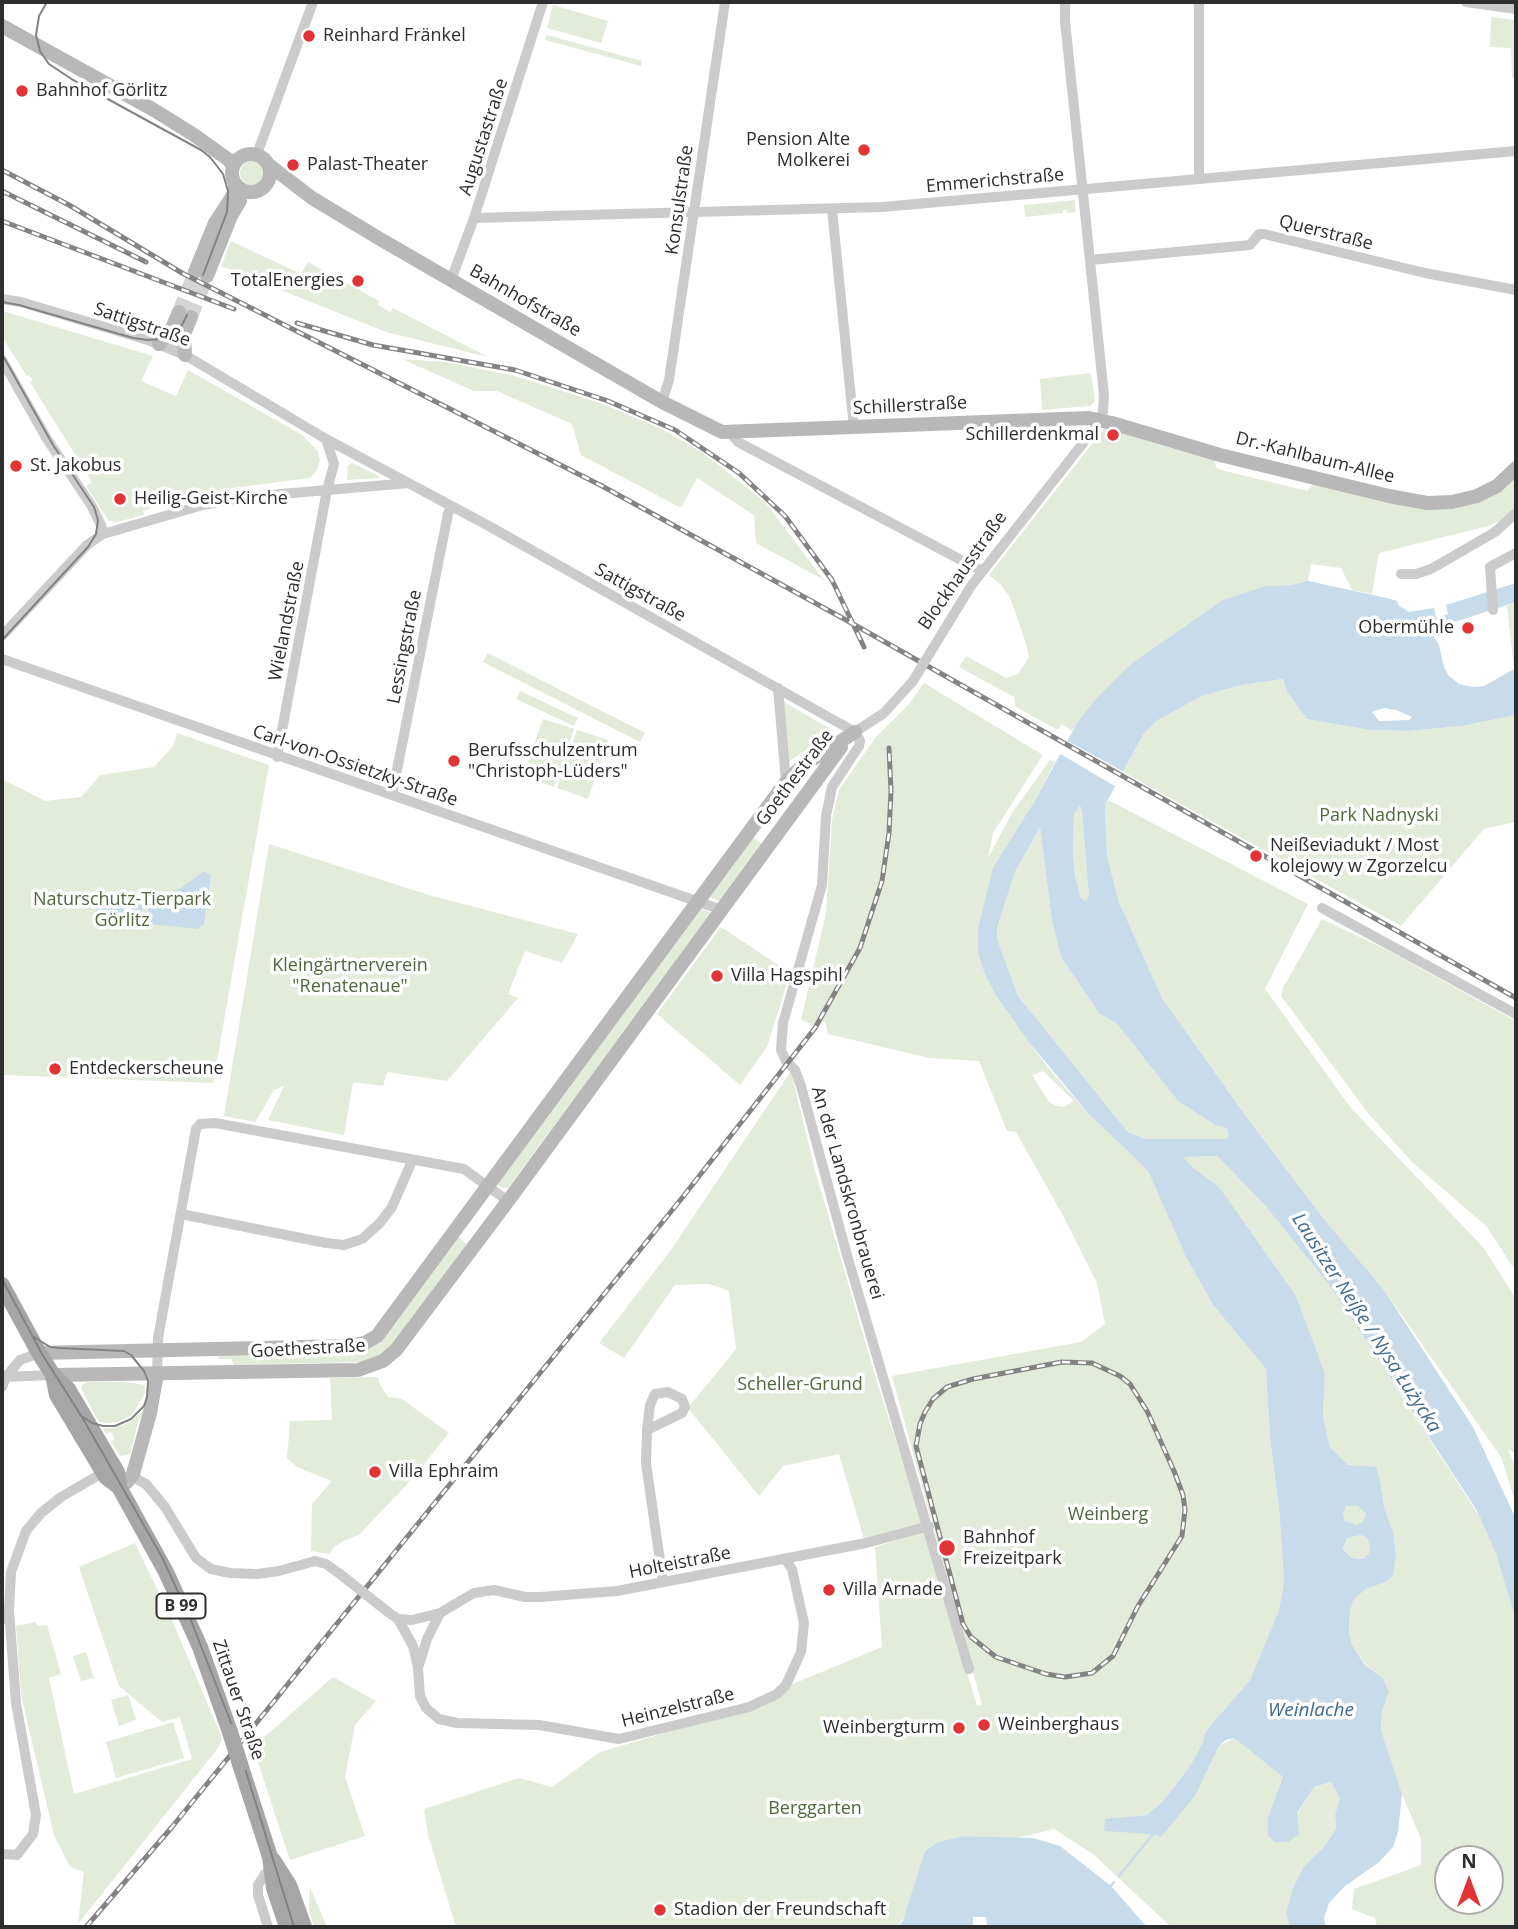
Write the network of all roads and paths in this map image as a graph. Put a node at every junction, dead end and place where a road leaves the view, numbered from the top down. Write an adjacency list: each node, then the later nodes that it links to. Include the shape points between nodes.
1 (313, 2): 10 (street)
2 (543, 2): 19 (street, Augustastraße)
3 (725, 2): 18 (street, Konsulstraße)
4 (1065, 2): 15 (street)
5 (1199, 2): 12 (street)
6 (1466, 2): 7 (street)
7 (1516, 9)
8 (2, 26): 10 (street, Bahnhofstraße)
9 (1516, 151): 12 (street, Emmerichstraße)
10 (245, 159): 11 (street, Bahnhofstraße, via 263,157); 13 (street, via 232,175)
11 (269, 165): 14 (street, via 270,177); 16 (street, Bahnhofstraße)
12 (1199, 178): 15 (street, Emmerichstraße)
13 (235, 183): 14 (street, Bahnhofstraße, via 244,190); 14 (street, via 235,192 215,222 201,274 234,209)
14 (258, 189): 16 (street, Bahnhofstraße, via 281,186)
15 (1083, 189): 17 (street, Emmerichstraße); 20 (street)
16 (312, 198): 21 (street, Bahnhofstraße)
17 (832, 209): 18 (street, Emmerichstraße); 29 (street)
18 (694, 212): 19 (street, Emmerichstraße); 27 (street, Konsulstraße)
19 (474, 218): 21 (street, Augustastraße)
20 (1090, 260): 22 (street, Querstraße, via 1250,245 1264,234); 28 (street, via 1104,395)
21 (452, 280): 27 (street, Bahnhofstraße)
22 (1516, 290)
23 (2, 299): 24 (street, Sattigstraße)
24 (159, 344): 25 (street, Sattigstraße); 25 (street, via 185,315)
25 (185, 355): 31 (street, Sattigstraße)
26 (2, 360): 37 (street, via 91,505)
27 (662, 402): 30 (street, Bahnhofstraße)
28 (1100, 420): 29 (street, Schillerstraße); 32 (street, Dr.-Kahlbaum-Allee, via 1220,455 1427,503 1477,496); 39 (street, Blockhausstraße)
29 (854, 428): 30 (street, Schillerstraße)
30 (726, 433): 39 (street, Bahnhofstraße)
31 (326, 439): 33 (street, Sattigstraße); 34 (street, via 334,464)
32 (1516, 468)
33 (409, 482): 34 (street); 35 (street, Sattigstraße)
34 (327, 490): 37 (street, via 203,505); 46 (street, Wielandstraße)
35 (451, 506): 44 (street, Sattigstraße); 48 (street, Lessingstraße)
36 (1516, 513): 40 (street, via 1479,542 1431,569)
37 (103, 534): 42 (street, via 87,545)
38 (1516, 553): 41 (street, via 1490,567)
39 (982, 571): 45 (street, Blockhausstraße, bridge, via 913,681 884,713)
40 (1401, 574)
41 (1493, 610)
42 (2, 636)
43 (2, 659): 46 (street, Carl-von-Ossietzky-Straße)
44 (778, 688): 45 (street, Sattigstraße); 47 (street, Goethestraße)
45 (853, 734): 47 (street, Goethestraße); 51 (street, Goethestraße, via 827,763); 66 (street, An der Landskronbrauerei, via 860,743 832,787 822,886 783,1023 781,1050 801,1086 850,1267)
46 (277, 757): 48 (street, Carl-von-Ossietzky-Straße)
47 (786, 782): 49 (street, Goethestraße)
48 (392, 794): 49 (street, Carl-von-Ossietzky-Straße)
49 (698, 902): 51 (street); 54 (street, Goethestraße)
50 (1322, 908): 52 (street)
51 (722, 910): 55 (street, Goethestraße)
52 (1516, 1014)
53 (412, 1161): 54 (street, via 464,1169); 56 (street, via 392,1208 380,1223 362,1239 344,1245); 56 (street, via 211,1122 200,1124)
54 (488, 1186): 55 (street); 58 (street, Goethestraße, via 383,1329 365,1343)
55 (508, 1200): 60 (street, Goethestraße, via 396,1350 378,1364 358,1370)
56 (181, 1214): 58 (street)
57 (2, 1285): 59 (main road, Zittauer Straße / B 99)
58 (157, 1352): 59 (street, Goethestraße); 60 (street)
59 (39, 1353): 61 (main road, Zittauer Straße / B 99); 62 (street, via 20,1360)
60 (157, 1374): 61 (street, Goethestraße); 65 (street, via 150,1413)
61 (53, 1375): 62 (street); 64 (main road, Zittauer Straße / B 99, via 57,1395); 65 (main road, Zittauer Straße / B 99, via 71,1393)
62 (3, 1380)
63 (647, 1430): 68 (street, via 646,1463)
64 (104, 1472): 65 (main road, Zittauer Straße / B 99); 69 (street, via 61,1497 26,1531 11,1572)
65 (125, 1481): 71 (street, Heinzelstraße, bridge, via 146,1484 195,1558 211,1569 257,1574 315,1561 326,1564); 76 (main road, Zittauer Straße / B 99, bridge, via 200,1647)
66 (929, 1526): 67 (street, Holteistraße); 74 (street, An der Landskronbrauerei)
67 (785, 1559): 68 (street, Holteistraße); 73 (street, Heinzelstraße, via 792,1569 804,1623 801,1652 786,1685 749,1707 619,1739 539,1725 457,1723 439,1719 426,1708 420,1696)
68 (663, 1582): 70 (street, Holteistraße, via 540,1597 494,1590 474,1593)
69 (9, 1610): 72 (street); 75 (street, via 16,1703 36,1815 33,1834 18,1855)
70 (440, 1613): 71 (street, Holteistraße); 73 (street)
71 (398, 1619): 73 (street, Heinzelstraße, via 414,1646)
72 (2, 1620)
73 (418, 1668)
74 (969, 1668)
75 (2, 1854)
76 (273, 1864): 77 (street, via 258,1885); 78 (main road, Zittauer Straße / B 99, via 274,1888); 79 (main road, Zittauer Straße / B 99, via 289,1885)
77 (268, 1927)
78 (287, 1927)
79 (303, 1927)

